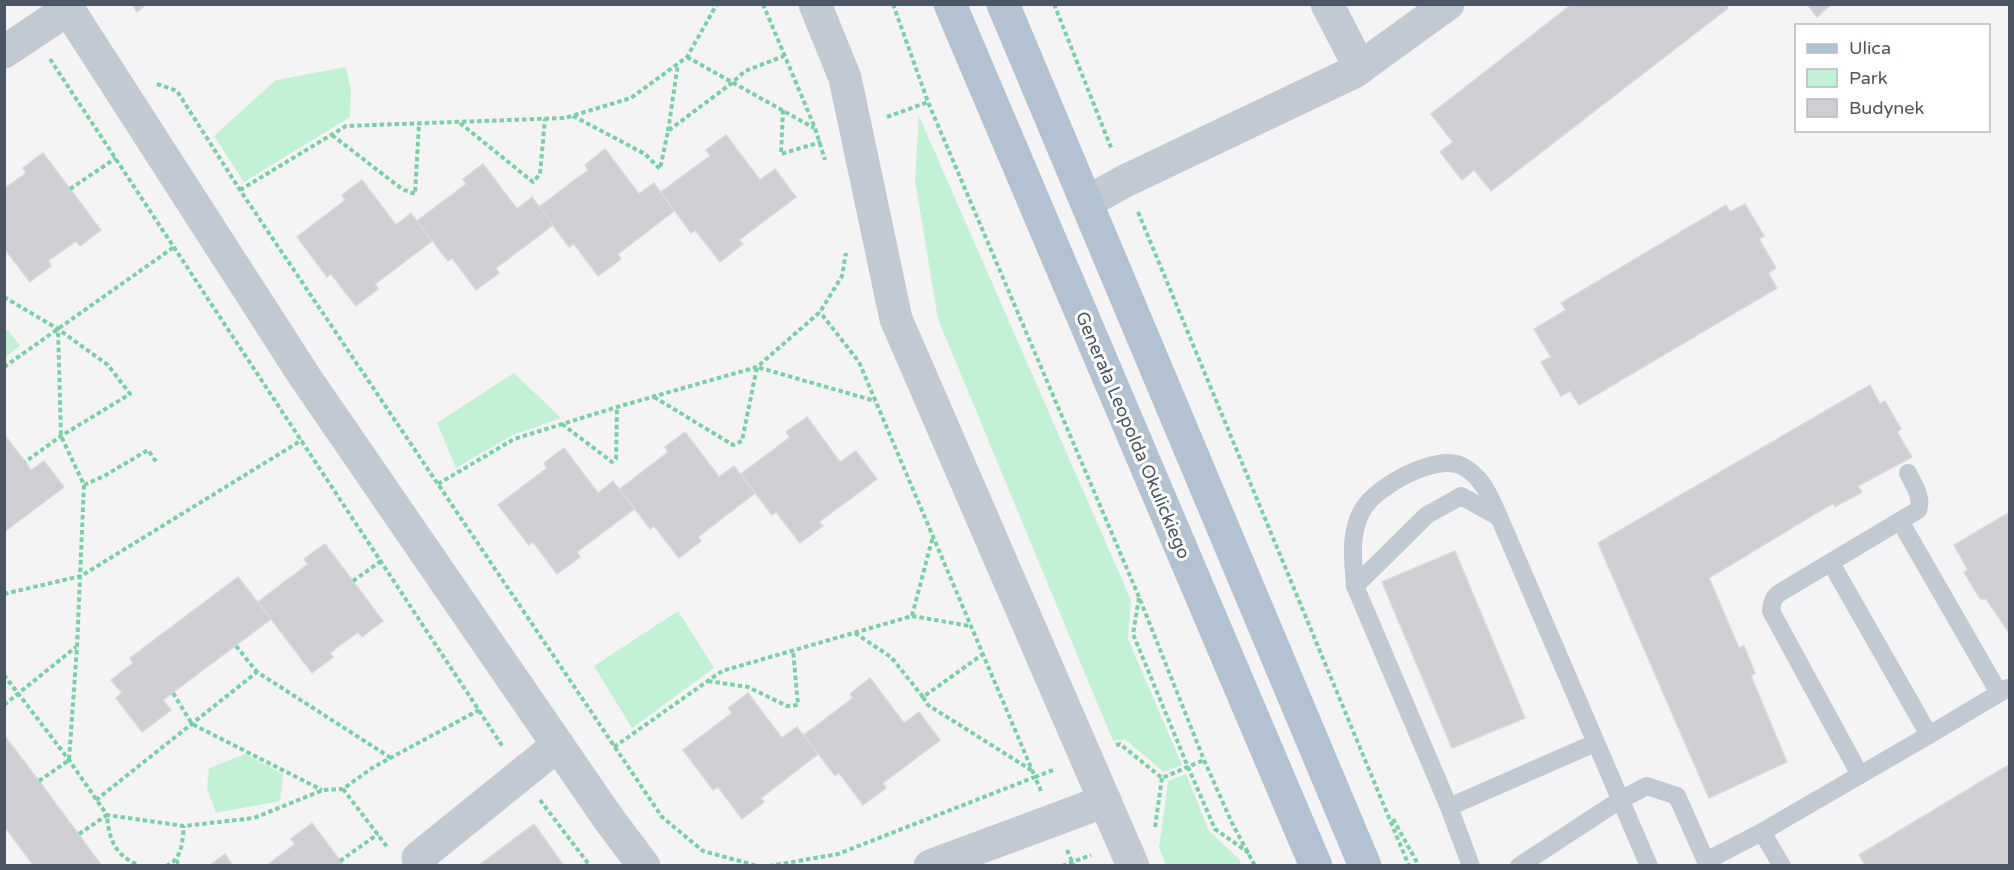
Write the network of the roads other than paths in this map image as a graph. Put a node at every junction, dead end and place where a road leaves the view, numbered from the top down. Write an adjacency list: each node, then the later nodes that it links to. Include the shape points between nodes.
1 (815, 4): 21 (street, via 845,78 896,319)
2 (950, 4): 29 (main road, Generała Leopolda Okulickiego)
3 (1003, 4): 9 (main road)
4 (1327, 4): 8 (street)
5 (1448, 4): 8 (street)
6 (66, 7): 7 (street); 18 (street, via 305,377)
7 (4, 52)
8 (1360, 68): 9 (street)
9 (1087, 202): 30 (main road)
10 (1908, 472): 12 (lane, via 1920,504 1918,510)
11 (1498, 517): 14 (lane, via 1461,496 1427,515); 14 (lane, via 1485,486 1461,465 1435,463 1400,478 1363,509 1352,556); 17 (lane)
12 (1900, 521): 13 (lane); 15 (lane)
13 (1831, 563): 16 (lane); 19 (lane, via 1775,596 1771,611)
14 (1355, 586): 22 (lane)
15 (2004, 690): 16 (lane)
16 (1929, 735): 19 (lane)
17 (1595, 743): 20 (lane); 22 (lane)
18 (558, 746): 25 (street, via 418,858); 26 (street)
19 (1860, 775): 23 (lane)
20 (1620, 800): 24 (lane, via 1647,786 1677,796); 32 (lane); 33 (lane)
21 (1105, 801): 27 (street); 28 (street)
22 (1449, 807): 31 (lane)
23 (1762, 832): 24 (lane); 34 (lane)
24 (1707, 863)
25 (422, 866)
26 (644, 866)
27 (930, 866)
28 (1133, 866)
29 (1316, 866)
30 (1365, 866)
31 (1471, 866)
32 (1519, 866)
33 (1649, 866)
34 (1782, 866)

